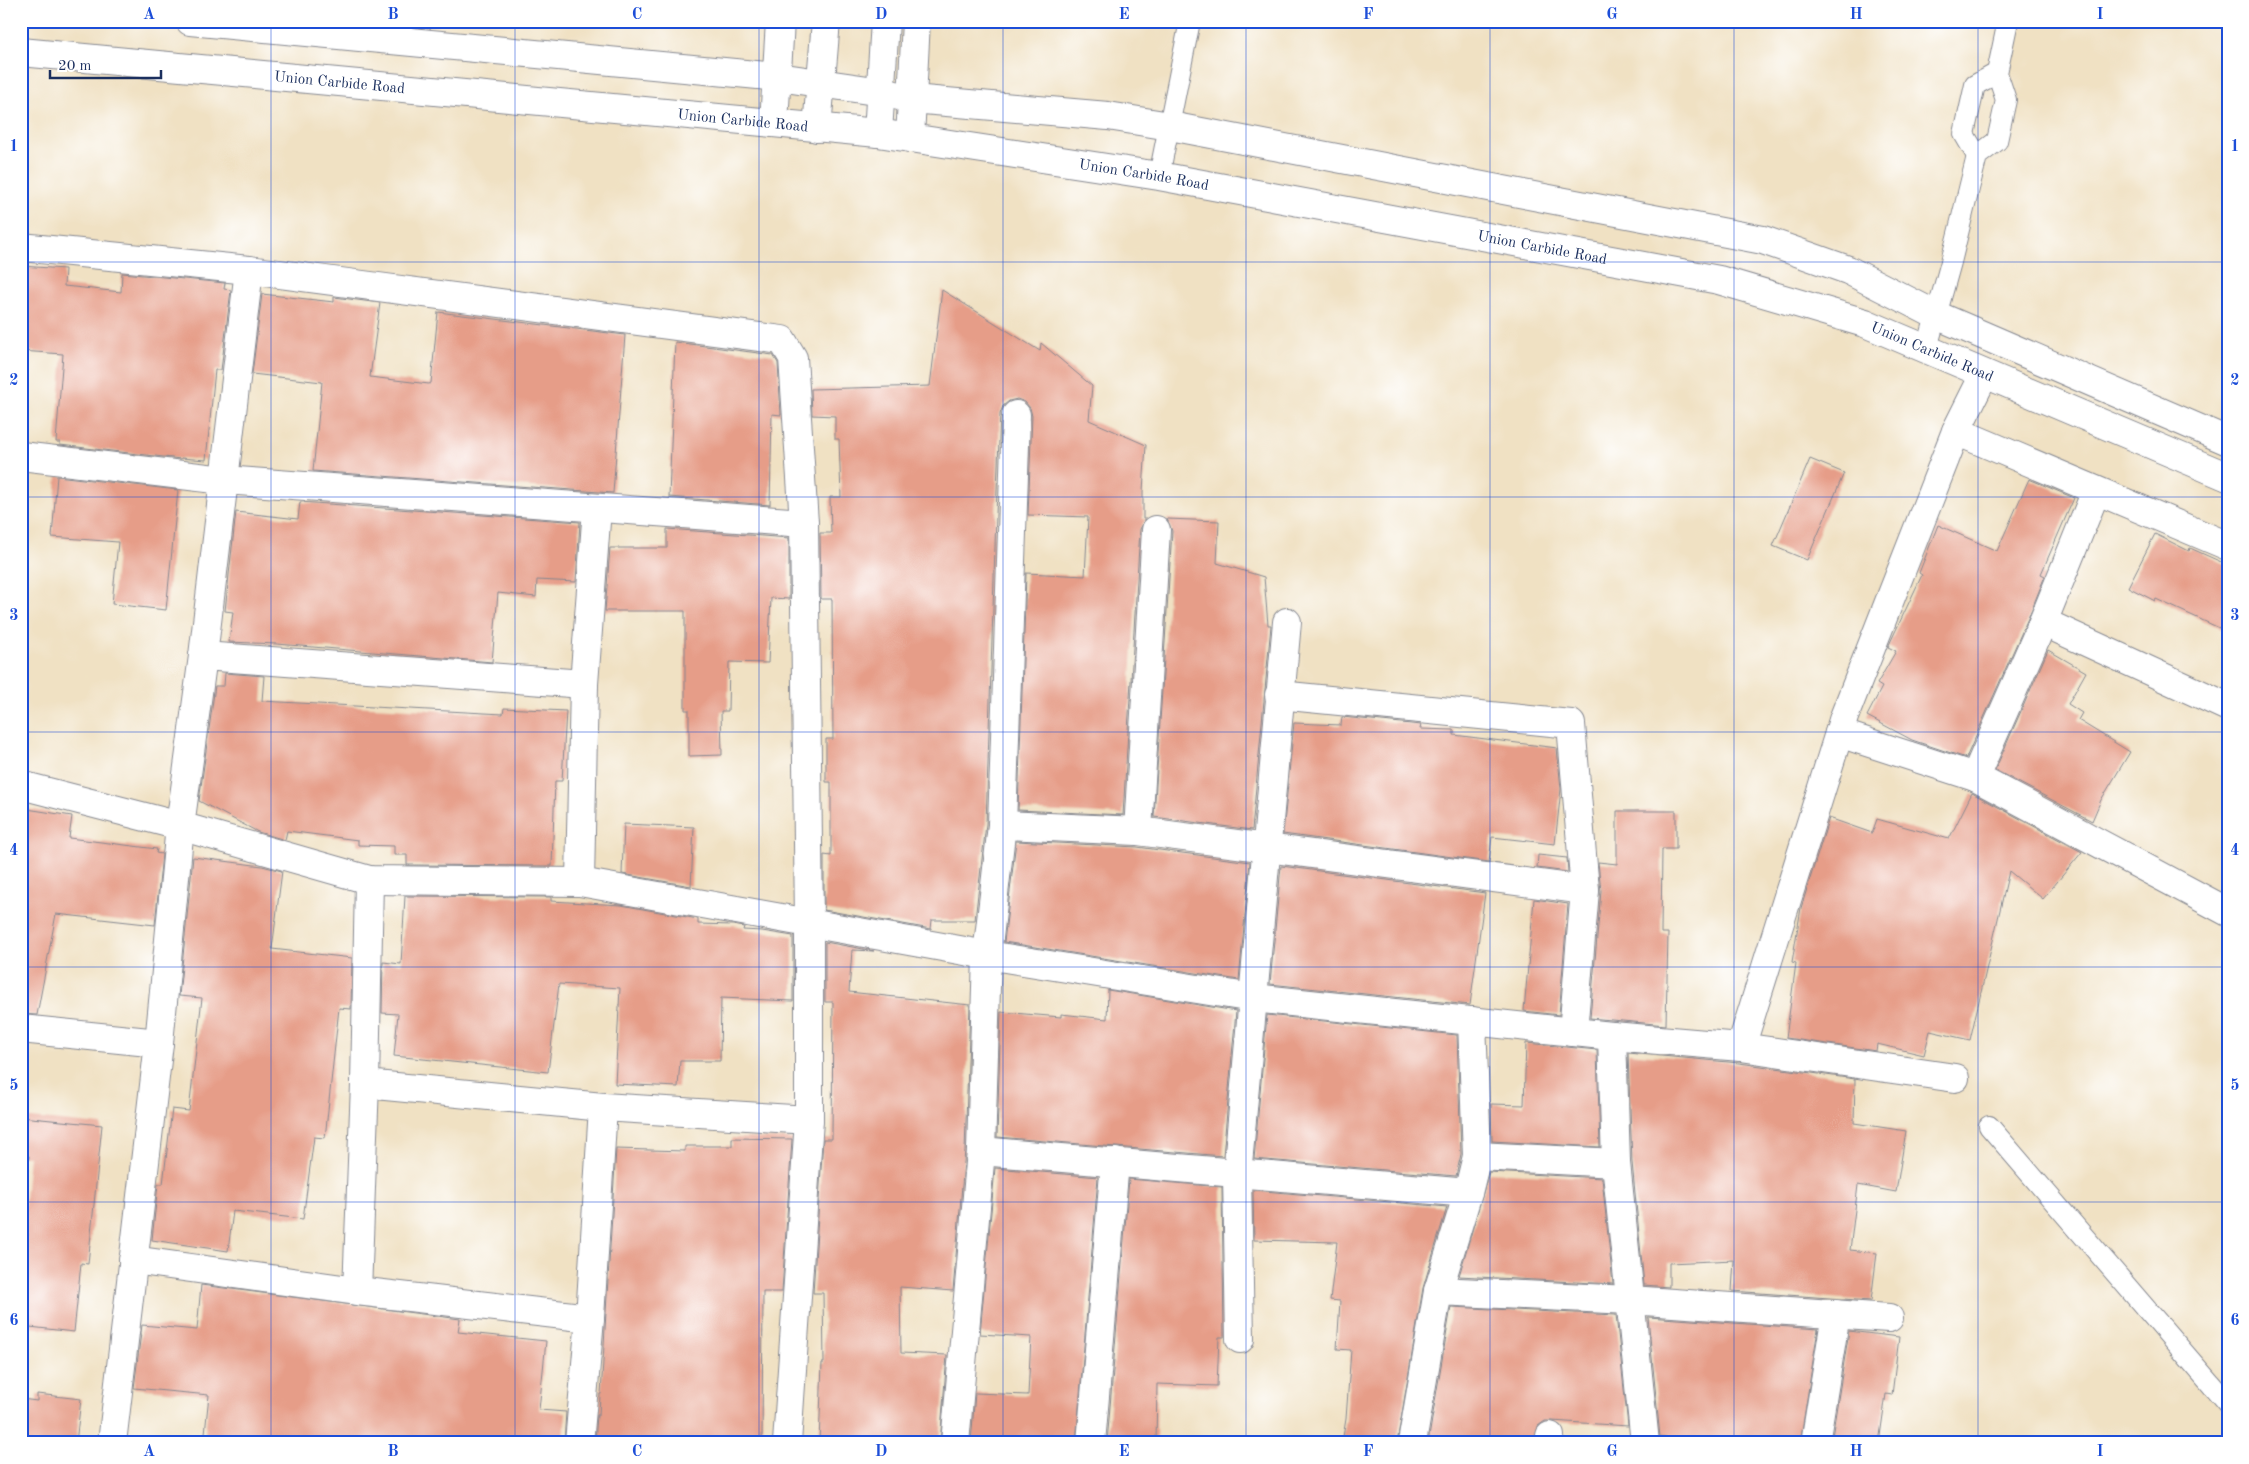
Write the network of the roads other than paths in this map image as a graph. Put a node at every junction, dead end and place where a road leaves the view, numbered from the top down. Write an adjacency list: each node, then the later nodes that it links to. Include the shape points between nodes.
1 (190, 21): 8 (street)
2 (780, 21): 11 (street)
3 (826, 21): 12 (street)
4 (884, 21): 13 (street)
5 (916, 21): 14 (street)
6 (1190, 21): 16 (lane)
7 (2008, 21): 10 (lane)
8 (252, 25): 11 (street)
9 (21, 52): 15 (street, Union Carbide Road)
10 (1997, 73): 20 (lane, via 2006,100 1997,141); 20 (lane, via 1975,85 1964,134)
11 (778, 78): 12 (street); 15 (street)
12 (822, 83): 13 (street); 17 (street)
13 (882, 92): 14 (street); 18 (street)
14 (912, 99): 16 (street, via 1108,116); 19 (street)
15 (774, 124): 17 (street, Union Carbide Road)
16 (1170, 126): 21 (lane); 24 (street, via 1764,240 1848,270)
17 (817, 128): 18 (street, Union Carbide Road)
18 (878, 133): 19 (street, Union Carbide Road)
19 (910, 138): 21 (street, Union Carbide Road)
20 (1977, 156): 24 (lane)
21 (1159, 176): 25 (street, Union Carbide Road, via 1719,280 1865,323)
22 (21, 247): 23 (street)
23 (249, 270): 32 (street); 35 (street, via 782,340 793,358)
24 (1936, 315): 25 (lane); 29 (street)
25 (1927, 348): 26 (street, Union Carbide Road)
26 (1984, 375): 28 (street); 31 (street, Union Carbide Road)
27 (1016, 415): 47 (street)
28 (1956, 430): 33 (street); 44 (street)
29 (2228, 441)
30 (21, 456): 32 (street)
31 (2228, 477)
32 (224, 480): 34 (street); 40 (street)
33 (2096, 491): 37 (street); 39 (street)
34 (597, 508): 35 (street); 41 (street)
35 (804, 523): 55 (street)
36 (1156, 530): 49 (street)
37 (2228, 546)
38 (1287, 622): 42 (street)
39 (2043, 622): 43 (street); 45 (street)
40 (203, 656): 41 (street); 48 (street)
41 (584, 684): 52 (street)
42 (1279, 695): 50 (street); 53 (street, via 1571,724)
43 (2228, 707)
44 (1839, 733): 45 (street); 63 (street)
45 (1975, 778): 54 (street)
46 (21, 785): 48 (street)
47 (1002, 825): 49 (street); 56 (street)
48 (180, 826): 51 (street); 62 (street)
49 (1138, 831): 50 (street)
50 (1266, 849): 53 (street); 57 (street)
51 (369, 880): 52 (street); 65 (street)
52 (580, 882): 55 (street)
53 (1585, 890): 60 (street)
54 (2228, 912)
55 (809, 922): 56 (street); 67 (street)
56 (986, 955): 57 (street); 69 (street)
57 (1253, 998): 58 (street); 73 (street)
58 (1472, 1022): 60 (street); 70 (street)
59 (21, 1029): 62 (street)
60 (1573, 1032): 61 (street)
61 (1612, 1036): 63 (street); 72 (street)
62 (159, 1043): 75 (street)
63 (1741, 1047): 64 (street)
64 (1955, 1078)
65 (365, 1084): 66 (street); 76 (street)
66 (603, 1107): 67 (street); 80 (street)
67 (809, 1120): 86 (street)
68 (1989, 1126): 83 (lane)
69 (982, 1151): 71 (street); 87 (street)
70 (1477, 1156): 72 (street); 74 (street)
71 (1114, 1162): 73 (street); 88 (street)
72 (1616, 1163): 78 (street)
73 (1237, 1175): 74 (street); 82 (street)
74 (1468, 1193): 77 (street)
75 (133, 1260): 76 (street); 84 (street)
76 (357, 1290): 80 (street)
77 (1438, 1290): 78 (street); 89 (street)
78 (1630, 1300): 79 (street); 90 (street)
79 (1836, 1314): 81 (street); 91 (street)
80 (590, 1318): 85 (street)
81 (1889, 1318)
82 (1240, 1339)
83 (2228, 1404)
84 (112, 1443)
85 (580, 1443)
86 (787, 1443)
87 (955, 1443)
88 (1091, 1443)
89 (1412, 1443)
90 (1645, 1443)
91 (1815, 1443)

